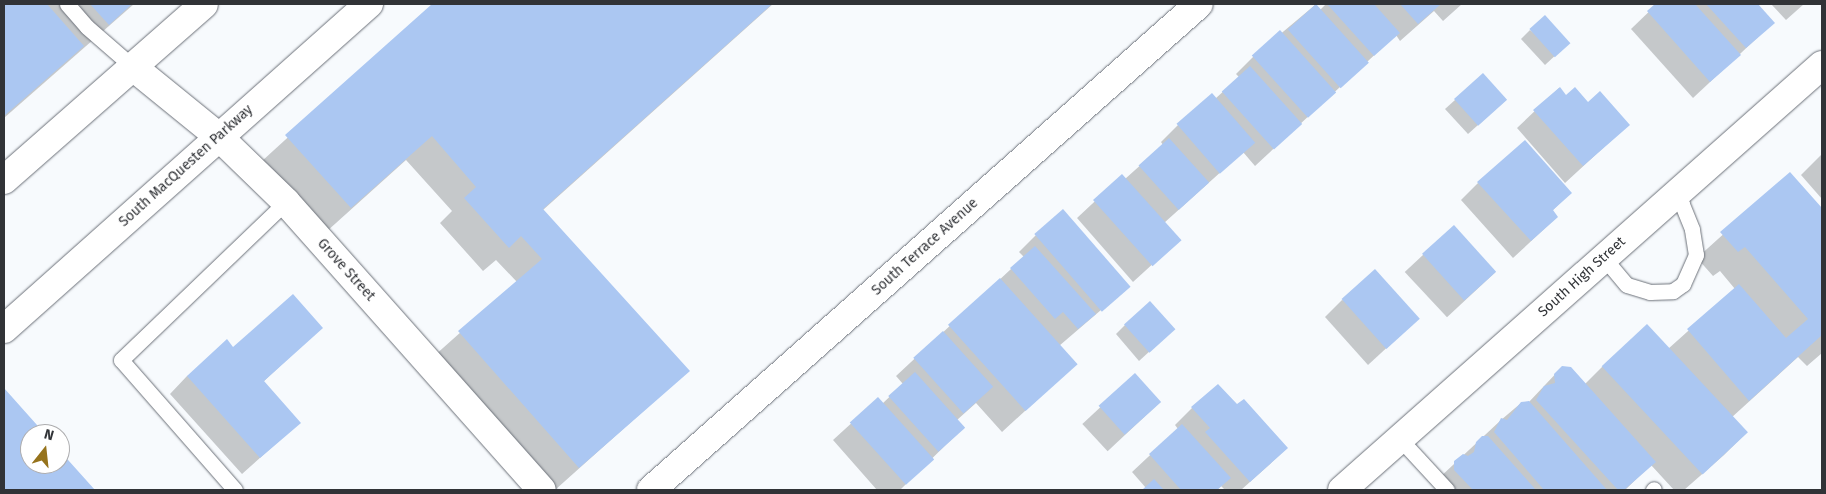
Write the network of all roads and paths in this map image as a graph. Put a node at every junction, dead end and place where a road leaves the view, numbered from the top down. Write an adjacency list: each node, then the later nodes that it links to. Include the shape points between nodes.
1 (67, 4): 6 (lane)
2 (204, 4): 6 (street)
3 (369, 4): 7 (street, South MacQuesten Parkway)
4 (1199, 4): 16 (street, South Terrace Avenue)
5 (1822, 65): 9 (street, South High Street)
6 (133, 67): 7 (street, Grove Street); 8 (street)
7 (218, 136): 10 (street, Grove Street); 12 (street, South MacQuesten Parkway)
8 (4, 180)
9 (1674, 196): 11 (street, South High Street); 11 (lane, via 1682,204 1692,229 1696,255 1683,284 1673,291 1650,292 1627,285)
10 (286, 202): 14 (lane, via 121,360); 15 (street, Grove Street)
11 (1604, 258): 13 (street, South High Street)
12 (4, 329)
13 (1400, 439): 17 (street, South High Street); 18 (lane)
14 (235, 490)
15 (542, 490)
16 (651, 490)
17 (1342, 490)
18 (1447, 490)

